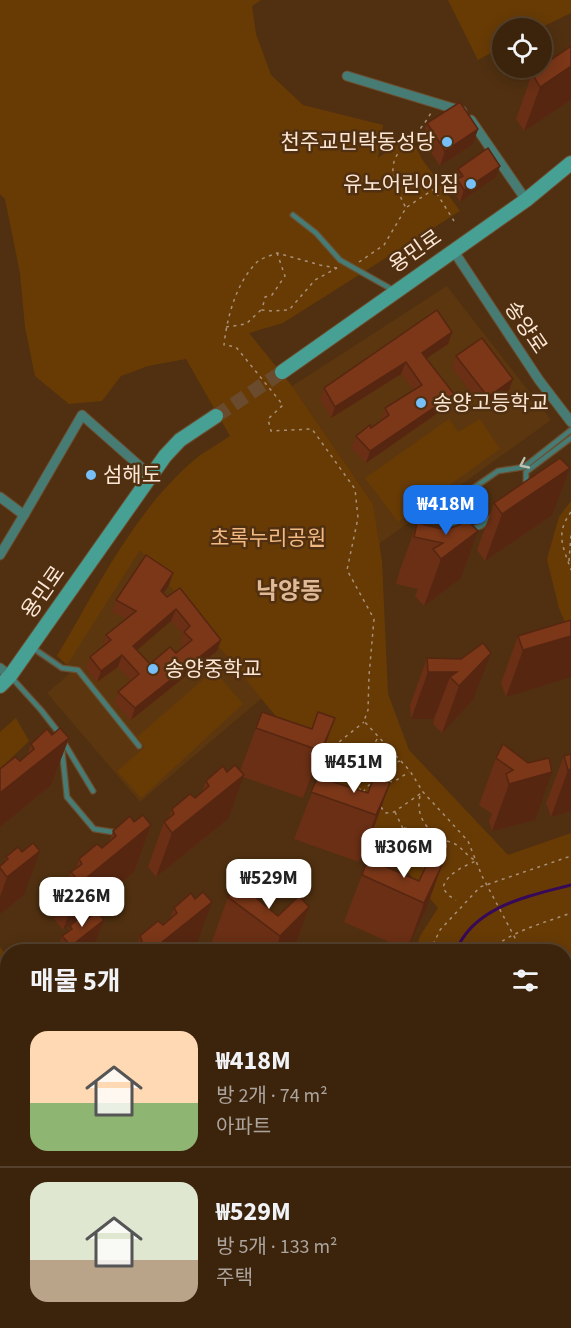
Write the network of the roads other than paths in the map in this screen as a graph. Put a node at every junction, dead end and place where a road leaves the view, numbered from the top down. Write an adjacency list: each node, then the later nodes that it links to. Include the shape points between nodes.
1 (347, 76): 3 (street, via 466,112)
2 (571, 163): 3 (street, 용민로)
3 (526, 200): 5 (street, 용민로)
4 (293, 214): 6 (lane, via 340,260)
5 (453, 250): 6 (street, 용민로); 9 (street, 송양로)
6 (395, 291): 7 (street, 용민로)
7 (282, 372)
8 (216, 416): 12 (street, 용민로, via 180,440)
9 (571, 422)
10 (571, 430): 15 (lane, one-way to 15, via 524,467 498,471 446,507 448,520 465,531 481,526)
11 (571, 438): 13 (lane, via 526,472)
12 (151, 476): 16 (street, via 82,415); 18 (street, 용민로)
13 (526, 488)
14 (0, 497): 16 (street)
15 (499, 511)
16 (24, 515): 17 (street)
17 (0, 555)
18 (31, 646): 19 (street, 용민로); 22 (lane, via 62,668 78,670)
19 (5, 672): 20 (street, 용민로); 21 (lane)
20 (0, 686)
21 (60, 736): 23 (lane); 24 (lane, via 67,797 94,830)
22 (139, 746)
23 (93, 791)
24 (123, 833)

